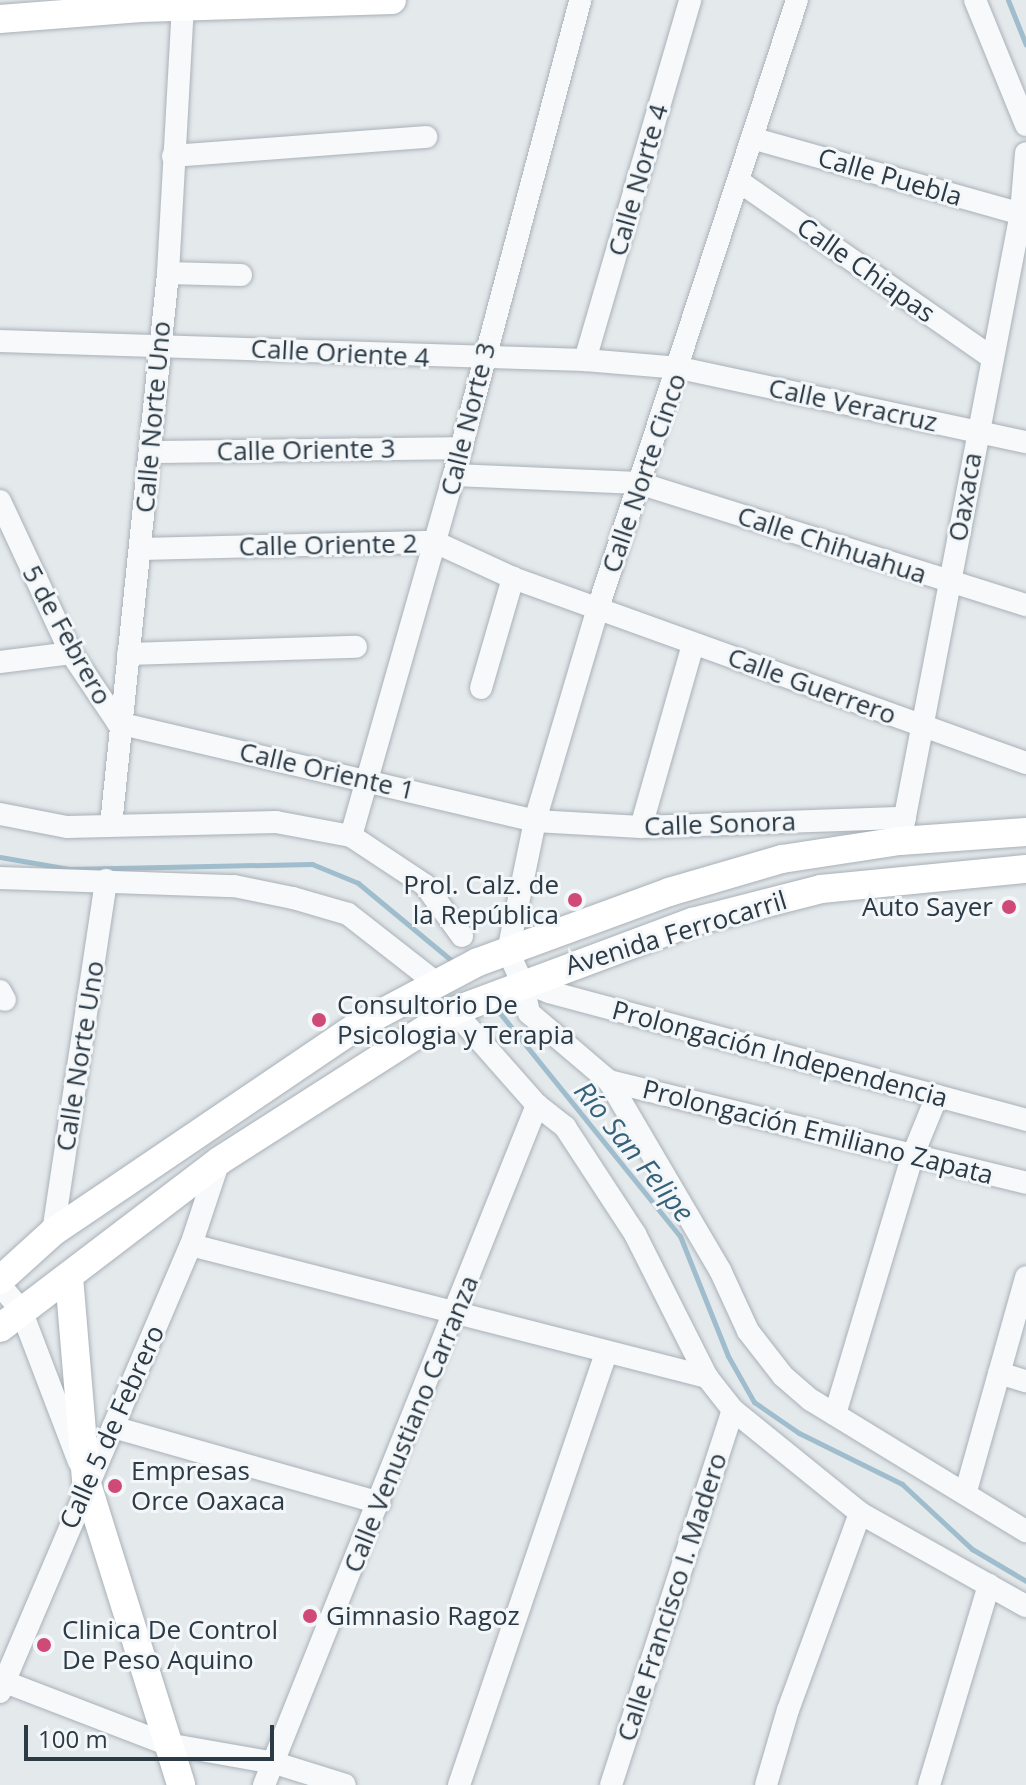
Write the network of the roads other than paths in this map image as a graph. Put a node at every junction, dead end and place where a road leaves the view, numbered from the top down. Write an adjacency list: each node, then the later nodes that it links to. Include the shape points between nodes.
1 (391, 0): 6 (main road)
2 (580, 0): 20 (street, Calle Norte 3)
3 (690, 0): 21 (street, Calle Norte 4)
4 (797, 0): 10 (street, Calle Norte Cinco)
5 (975, 0): 8 (street)
6 (183, 7): 7 (main road); 12 (street, Calle Norte Uno)
7 (0, 19)
8 (1026, 125)
9 (426, 137): 12 (street)
10 (755, 139): 13 (street, Calle Norte Cinco); 14 (street, Calle Puebla)
11 (1026, 153): 14 (street, Oaxaca)
12 (173, 156): 15 (street, Calle Norte Uno)
13 (740, 182): 19 (street, Calle Chiapas); 22 (street, Calle Norte Cinco)
14 (1023, 214): 19 (street, Oaxaca)
15 (168, 273): 16 (street); 18 (street, Calle Norte Uno)
16 (241, 275)
17 (0, 341): 18 (street, Calle Oriente 4)
18 (159, 345): 20 (street, Calle Oriente 4); 26 (street, Calle Norte Uno)
19 (991, 357): 23 (street, Oaxaca)
20 (482, 359): 21 (street, Calle Oriente 4); 25 (street, Calle Norte 3)
21 (585, 360): 22 (street, Calle Oriente 4)
22 (680, 368): 23 (street, Calle Veracruz); 28 (street, Calle Norte Cinco)
23 (977, 432): 24 (street, Calle Veracruz); 34 (street, Oaxaca)
24 (1026, 442)
25 (462, 448): 26 (street, Calle Oriente 3); 27 (street, Calle Norte 3)
26 (150, 452): 32 (street, Calle Norte Uno)
27 (454, 475): 28 (street, Calle Chihuahua); 30 (street, Calle Norte 3)
28 (639, 483): 34 (street, Calle Chihuahua); 36 (street, Calle Norte Cinco)
29 (0, 501): 31 (street, 5 de Febrero)
30 (435, 542): 32 (street, Calle Oriente 2); 33 (street, Calle Oriente 2); 46 (street, Calle Norte 3)
31 (9, 546): 39 (street, 5 de Febrero)
32 (141, 549): 40 (street, Calle Norte Uno)
33 (513, 578): 36 (street, Calle Oriente 2); 42 (street)
34 (950, 583): 35 (street, Calle Chihuahua); 44 (street, Oaxaca)
35 (1026, 605)
36 (598, 608): 37 (street, Calle Guerrero); 48 (street, Calle Norte Cinco)
37 (693, 644): 44 (street, Calle Guerrero); 50 (street)
38 (356, 647): 40 (street)
39 (71, 653): 41 (street); 43 (street, 5 de Febrero)
40 (128, 654): 43 (street, Calle Norte Uno)
41 (0, 662)
42 (481, 688)
43 (118, 723): 46 (street, Calle Oriente 1); 49 (street, Calle Norte Uno)
44 (926, 727): 45 (street, Calle Guerrero); 51 (street, Oaxaca)
45 (1026, 763)
46 (366, 779): 48 (street, Calle Oriente 1); 53 (street, Calle Norte 3)
47 (0, 814): 49 (street, via 67,827)
48 (535, 821): 50 (street, Calle Sonora); 58 (street, Calle Norte Cinco)
49 (111, 825): 53 (street, via 276,822)
50 (641, 827): 51 (street, Calle Sonora)
51 (903, 830): 52 (main road, Avenida Ferrocarril); 58 (main road, Avenida Ferrocarril, via 669,892)
52 (1026, 832)
53 (351, 836): 57 (street, via 425,885)
54 (1026, 869): 60 (main road, Avenida Ferrocarril, via 821,889 692,922)
55 (0, 878): 56 (street, via 74,885)
56 (106, 880): 59 (street, via 234,886 348,914); 69 (street, Calle Norte Uno)
57 (462, 936)
58 (508, 951): 59 (main road, Avenida Ferrocarril); 60 (street)
59 (444, 978): 69 (main road, Avenida Ferrocarril, via 357,1026)
60 (512, 986): 61 (main road, Avenida Ferrocarril); 62 (street, via 529,1013); 63 (street, Prolongación Independencia)
61 (464, 1007): 64 (street); 67 (main road, Avenida Ferrocarril)
62 (609, 1081): 66 (street, Prolongación Emiliano Zapata); 81 (street, via 720,1270 748,1331 783,1376)
63 (937, 1096): 65 (street, Prolongación Independencia); 66 (street)
64 (537, 1105): 74 (street, Calle Venustiano Carranza); 78 (street, via 565,1127 635,1234)
65 (1026, 1120)
66 (912, 1157): 68 (street, Prolongación Emiliano Zapata); 81 (street)
67 (219, 1161): 70 (street, Calle 5 de Febrero); 71 (main road, Avenida Ferrocarril)
68 (1026, 1183)
69 (53, 1232): 73 (main road, Avenida Ferrocarril)
70 (191, 1245): 74 (street); 82 (street, Calle 5 de Febrero)
71 (69, 1277): 75 (main road, Avenida Ferrocarril); 83 (main road)
72 (1026, 1277): 77 (street)
73 (0, 1283): 75 (street)
74 (455, 1317): 76 (street); 85 (street, Calle Venustiano Carranza)
75 (11, 1319): 83 (street)
76 (606, 1352): 78 (street); 96 (street)
77 (999, 1373): 79 (street); 84 (street)
78 (707, 1377): 80 (street)
79 (1026, 1381)
80 (733, 1410): 86 (street); 97 (street, Calle Francisco I. Madero)
81 (835, 1414): 84 (street)
82 (113, 1427): 83 (street, Calle 5 de Febrero); 85 (street)
83 (86, 1481): 90 (street, Calle 5 de Febrero); 91 (main road)
84 (966, 1491): 87 (street)
85 (379, 1503): 92 (street, Calle Venustiano Carranza)
86 (860, 1513): 88 (street); 98 (street)
87 (1026, 1531)
88 (989, 1585): 89 (street); 99 (street)
89 (1026, 1606)
90 (1, 1685): 91 (street)
91 (167, 1744): 92 (street); 93 (main road)
92 (275, 1763): 94 (street, Calle Venustiano Carranza); 95 (street)
93 (181, 1785)
94 (264, 1785)
95 (345, 1785)
96 (459, 1785)
97 (611, 1785)
98 (766, 1785)
99 (929, 1785)

